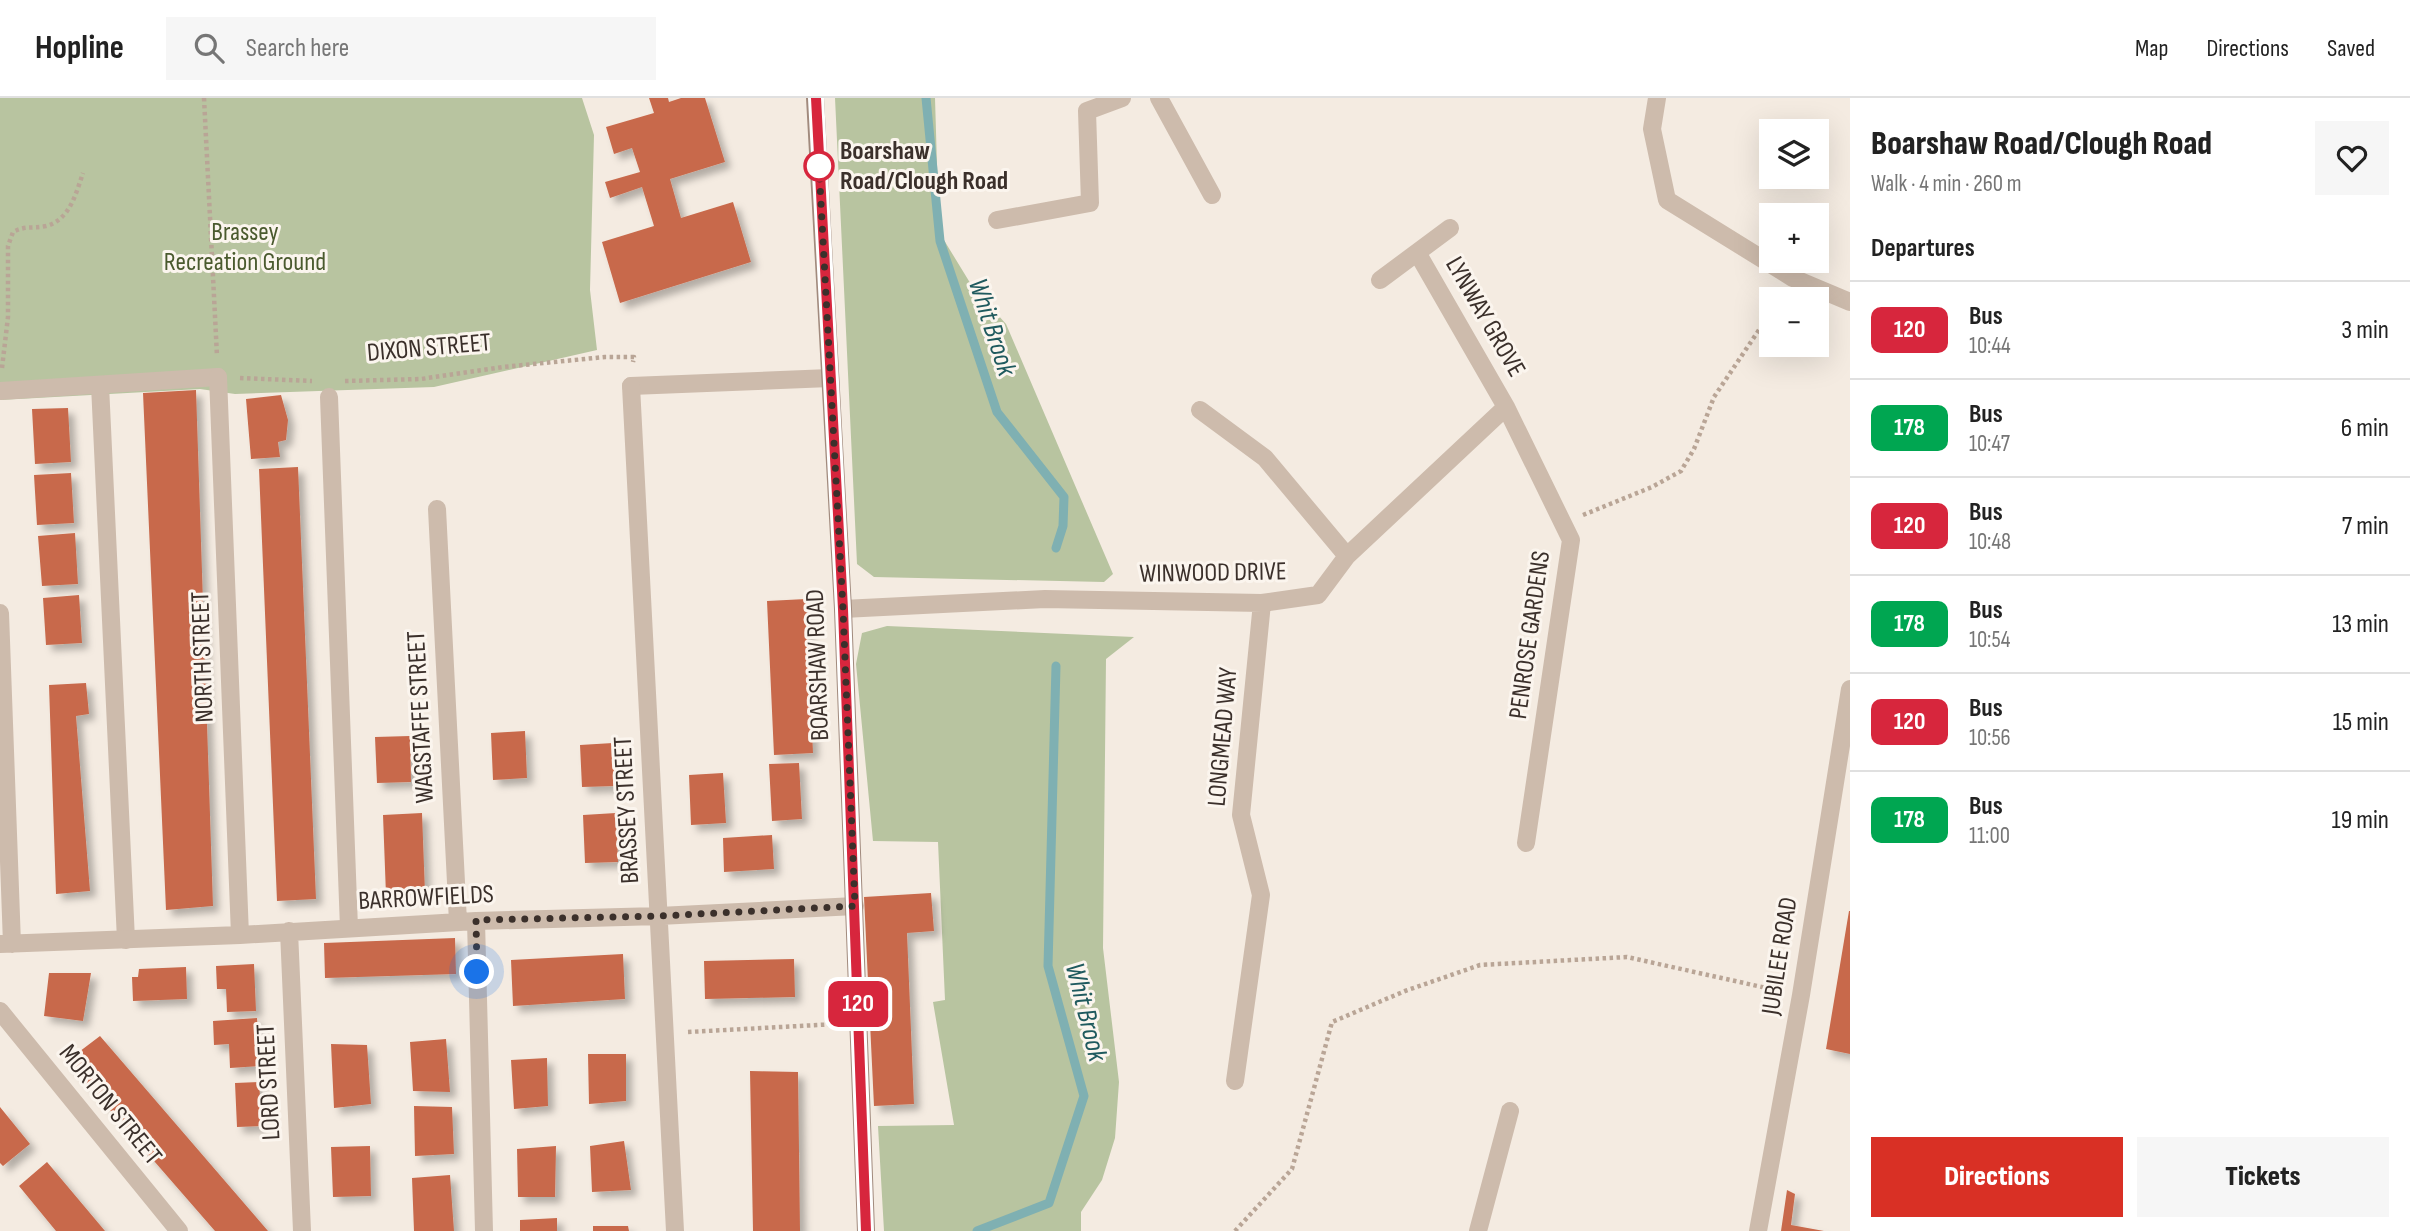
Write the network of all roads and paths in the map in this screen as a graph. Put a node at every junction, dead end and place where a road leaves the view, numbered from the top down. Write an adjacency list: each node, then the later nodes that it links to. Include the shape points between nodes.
1 (204, 98): 15 (path)
2 (816, 98): 16 (street, BOARSHAW ROAD)
3 (1122, 98): 8 (street, via 1087,111 1090,203)
4 (1159, 98): 7 (street)
5 (1657, 98): 12 (street, via 1652,129 1667,200 1793,278)
6 (83, 173): 14 (path, via 70,209 58,220 13,232 8,246 8,317)
7 (1212, 195)
8 (997, 220)
9 (1450, 228): 10 (street)
10 (1418, 254): 11 (street); 21 (street, LYNWAY GROVE)
11 (1380, 280)
12 (1850, 302)
13 (1759, 330): 24 (path, via 1714,397 1681,471)
14 (0, 375)
15 (218, 377): 17 (street); 19 (path, DIXON STREET); 36 (street, NORTH STREET)
16 (830, 378): 18 (street); 27 (street, BOARSHAW ROAD)
17 (100, 385): 20 (street); 37 (street)
18 (631, 386): 19 (path, DIXON STREET, via 634,356); 32 (street, BRASSEY STREET)
19 (330, 387): 34 (street)
20 (0, 391)
21 (1506, 407): 24 (street, PENROSE GARDENS); 25 (street, WINWOOD DRIVE)
22 (1200, 410): 25 (street, via 1265,458)
23 (437, 509): 33 (street, WAGSTAFFE STREET)
24 (1563, 524): 30 (street, PENROSE GARDENS, via 1571,540)
25 (1347, 556): 26 (street, WINWOOD DRIVE, via 1318,595)
26 (1262, 603): 27 (street, WINWOOD DRIVE, via 1045,598); 43 (street, LONGMEAD WAY, via 1241,815 1261,895)
27 (843, 609): 31 (street, BOARSHAW ROAD)
28 (0, 613): 38 (street)
29 (1850, 689): 39 (street, JUBILEE ROAD)
30 (1527, 843)
31 (855, 906): 32 (street, BARROWFIELDS); 41 (street, BOARSHAW ROAD)
32 (659, 916): 33 (street, BARROWFIELDS); 42 (street, BRASSEY STREET)
33 (467, 921): 34 (street, BARROWFIELDS); 47 (street, WAGSTAFFE STREET)
34 (349, 928): 35 (street, BARROWFIELDS)
35 (289, 931): 36 (street, BARROWFIELDS); 46 (street, LORD STREET)
36 (240, 935): 37 (street, BARROWFIELDS)
37 (126, 940): 38 (street, BARROWFIELDS)
38 (6, 944)
39 (1801, 995): 50 (path, via 1627,957 1480,965 1358,1010 1332,1022 1292,1169); 52 (street, JUBILEE ROAD)
40 (0, 1012): 45 (street, MORTON STREET)
41 (859, 1023): 42 (path); 49 (street, BOARSHAW ROAD)
42 (665, 1033): 48 (street, BRASSEY STREET)
43 (1235, 1081)
44 (1510, 1111): 51 (street)
45 (179, 1231)
46 (302, 1231)
47 (484, 1231)
48 (676, 1231)
49 (866, 1231)
50 (1235, 1231)
51 (1478, 1231)
52 (1758, 1231)

